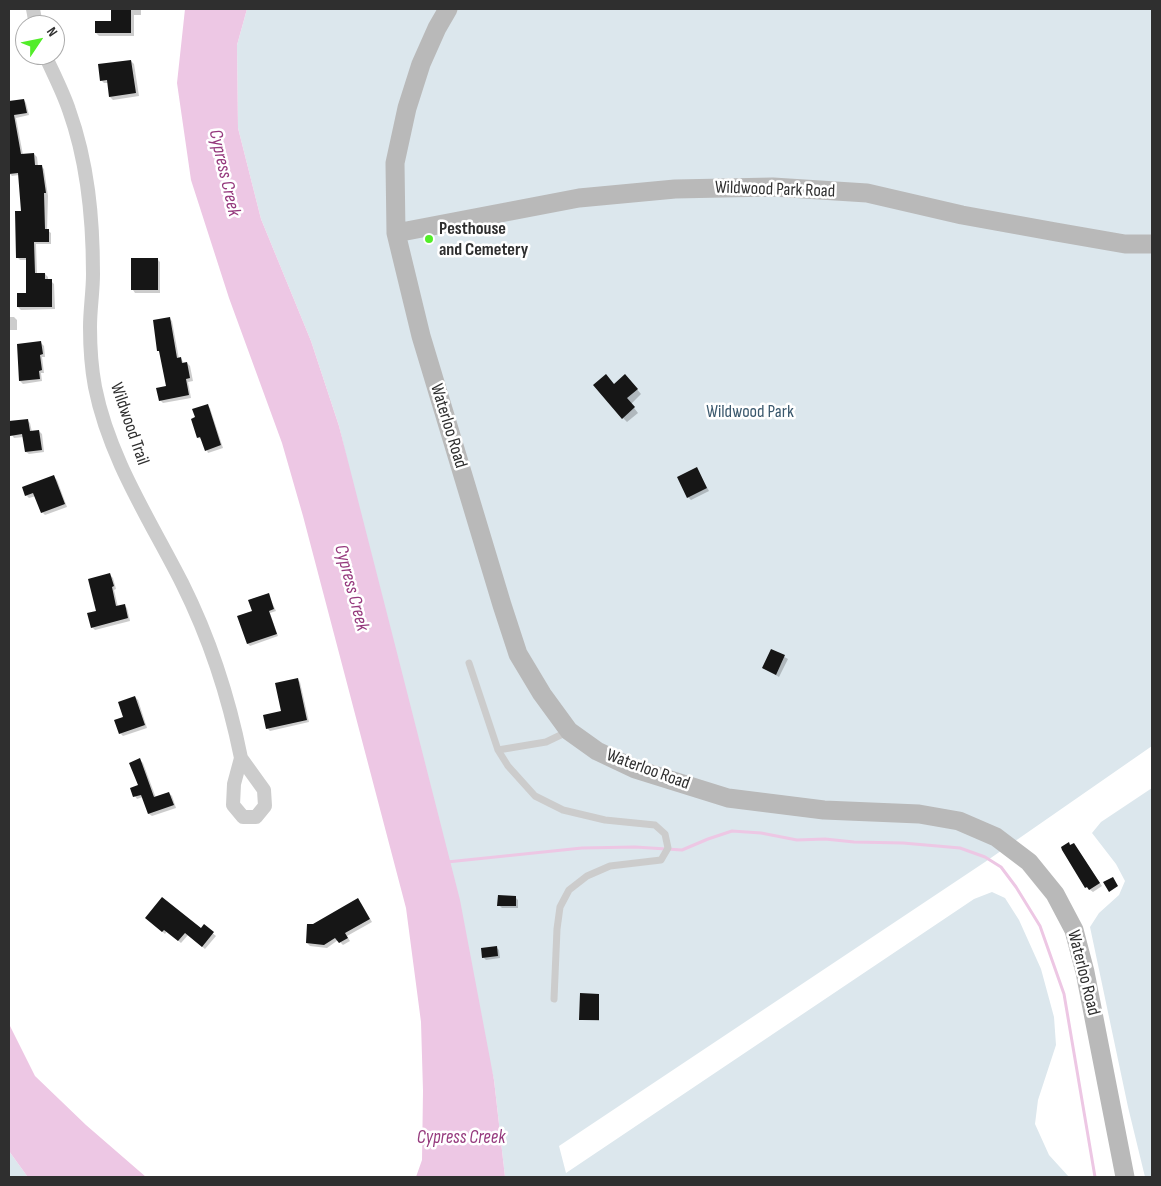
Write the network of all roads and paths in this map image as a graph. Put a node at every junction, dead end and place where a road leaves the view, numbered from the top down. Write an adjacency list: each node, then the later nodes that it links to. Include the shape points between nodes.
1 (448, 9): 3 (street, Waterloo Road, via 421,64 407,108 395,163)
2 (49, 65): 8 (street, Wildwood Trail, via 69,111 84,162 91,209 93,276 90,327 95,387 111,442 136,498 182,584 214,657 234,721)
3 (396, 232): 4 (street, Wildwood Park Road, via 579,198 675,189 773,187 867,194 962,215 1125,244); 6 (street, Waterloo Road, via 421,336 518,654)
4 (1152, 244)
5 (469, 663): 7 (lane)
6 (570, 731): 7 (lane, via 546,742); 10 (street, Waterloo Road, via 597,751 635,769 728,798 824,810 919,814 959,821 996,837 1029,862 1055,894 1074,930)
7 (498, 750): 9 (lane, via 534,796 563,810 605,820 655,825 665,834 668,848 661,860 610,866 587,876 569,890 560,907 558,921)
8 (241, 758)
9 (554, 999)
10 (1125, 1177)

